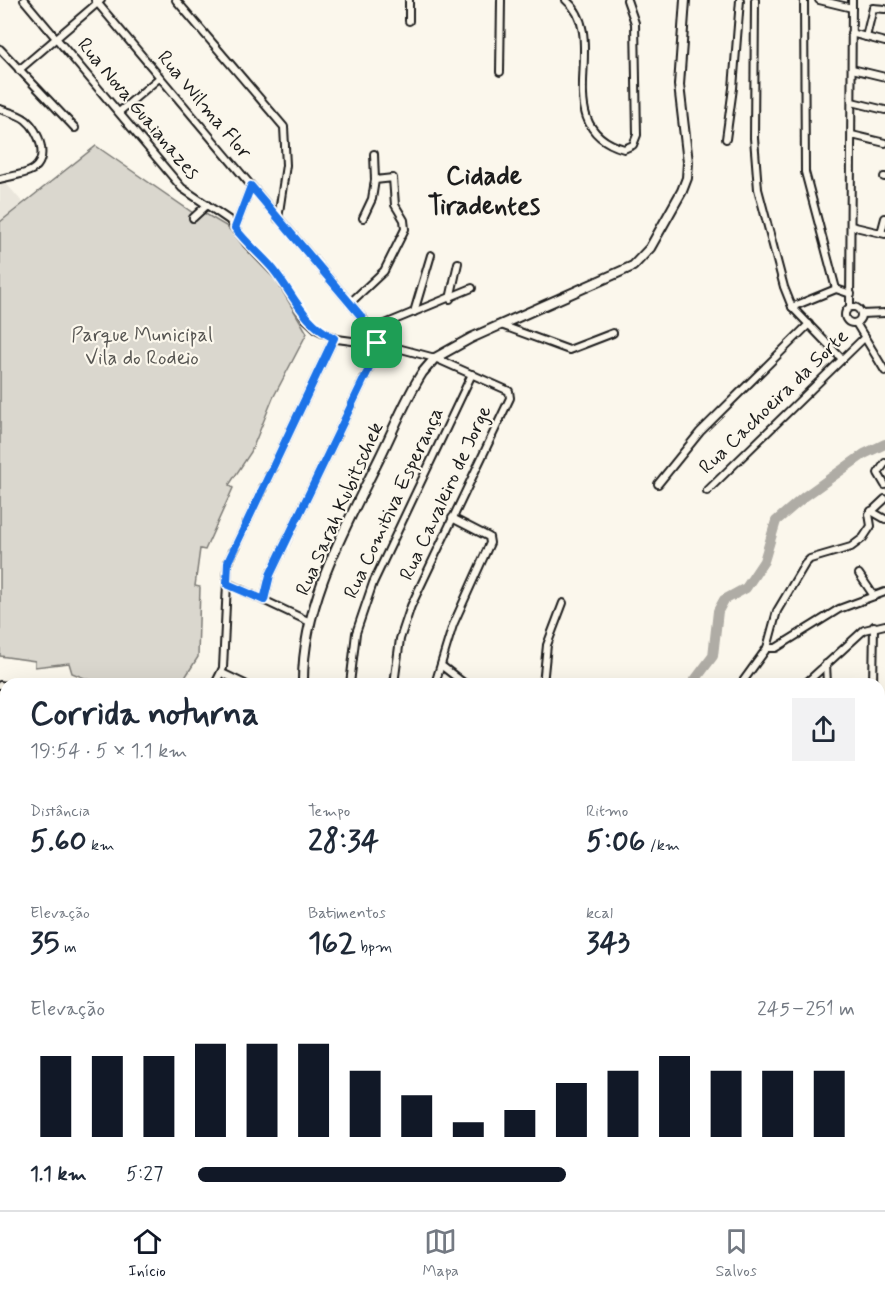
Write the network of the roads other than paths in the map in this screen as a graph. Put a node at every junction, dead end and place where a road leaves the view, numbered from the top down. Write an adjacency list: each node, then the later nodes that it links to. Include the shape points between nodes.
1 (24, 0): 19 (street, Rua Nova Guaianazes)
2 (176, 0): 43 (street, via 284,127 286,165)
3 (409, 0): 16 (street)
4 (501, 0): 24 (street)
5 (566, 0): 6 (street, via 582,27 582,89 588,123 601,139 624,149 633,146 637,135 635,23)
6 (627, 0)
7 (685, 0): 61 (street, via 679,85 687,178 658,234 633,266)
8 (740, 0): 33 (street)
9 (755, 0): 54 (street, via 756,174)
10 (804, 0): 50 (street, via 805,172)
11 (819, 0): 14 (street)
12 (852, 0): 14 (street)
13 (98, 1): 19 (street); 26 (street, Rua Wilma Flor)
14 (852, 8): 17 (street)
15 (885, 9): 18 (street, via 873,8)
16 (409, 21)
17 (851, 33): 18 (street); 22 (street)
18 (866, 37): 20 (street)
19 (56, 39): 23 (street); 30 (street, Rua Nova Guaianazes)
20 (885, 42)
21 (0, 49): 23 (street)
22 (852, 69): 25 (street); 27 (street)
23 (19, 70): 31 (street)
24 (500, 72)
25 (885, 77)
26 (159, 78): 30 (street); 38 (street, Rua Wilma Flor)
27 (852, 102): 29 (street); 32 (street)
28 (0, 109): 36 (street, via 26,120 41,147 36,167)
29 (885, 110)
30 (119, 112): 39 (street, Rua Nova Guaianazes, via 182,188)
31 (75, 128)
32 (852, 135): 34 (street); 44 (street)
33 (726, 139)
34 (885, 143)
35 (374, 154): 37 (street)
36 (0, 178)
37 (375, 180): 41 (street); 53 (street, via 394,179 395,204 405,229 384,271)
38 (251, 186): 43 (street, Rua Wilma Flor); 45 (street)
39 (207, 205): 40 (street); 45 (street, Rua Nova Guaianazes)
40 (194, 218)
41 (363, 218)
42 (885, 218): 46 (street)
43 (278, 219): 53 (street, Rua Wilma Flor)
44 (851, 226): 46 (street); 51 (street)
45 (235, 228): 65 (street, Rua Nova Guaianazes, via 279,277 306,319)
46 (883, 234)
47 (431, 255): 56 (street)
48 (458, 263): 52 (street)
49 (472, 288): 52 (street)
50 (836, 289): 51 (street); 54 (street)
51 (851, 294): 55 (street)
52 (450, 298): 56 (street)
53 (350, 303): 62 (street, Rua Wilma Flor)
54 (792, 306): 60 (street)
55 (850, 307): 58 (street); 59 (street, via 845,316)
56 (414, 312): 62 (street)
57 (885, 313): 58 (street)
58 (861, 314): 59 (street)
59 (856, 323): 64 (street)
60 (809, 324): 68 (street); 72 (street, via 700,432)
61 (501, 325): 63 (street, via 569,350); 67 (street)
62 (373, 332): 66 (street, Rua Wilma Flor)
63 (613, 333)
64 (865, 337): 68 (street, Rua Cachoeira da Sorte); 69 (street)
65 (334, 338): 66 (street, Rua Cavaleiro de Jorge); 80 (street, via 231,554)
66 (377, 343): 67 (street, Rua Cavaleiro de Jorge); 83 (street, via 374,358 270,575)
67 (435, 358): 70 (street, Rua Cavaleiro de Jorge); 85 (street, Rua Sarah Kubitschek, via 417,381 357,503)
68 (842, 359): 74 (street, Rua Cachoeira da Sorte)
69 (885, 371)
70 (472, 374): 77 (street, Rua Cavaleiro de Jorge, via 510,394); 95 (street, Rua Comitiva Esperança, via 373,583 356,633)
71 (885, 463): 73 (street, via 878,473)
72 (658, 483)
73 (885, 485)
74 (707, 491)
75 (885, 499): 76 (street)
76 (871, 511): 78 (street); 88 (street, via 872,526 858,542 805,564 777,611)
77 (452, 518): 90 (street, via 489,537 490,543 453,625); 96 (street, Rua Cavaleiro de Jorge, via 404,623)
78 (885, 519)
79 (859, 574): 82 (street)
80 (227, 584): 83 (street); 91 (street)
81 (885, 592): 82 (street)
82 (874, 596): 88 (street, via 839,609 776,648)
83 (264, 600): 85 (street)
84 (563, 603): 99 (street, via 547,645)
85 (310, 622): 94 (street, Rua Sarah Kubitschek)
86 (885, 625): 87 (street)
87 (874, 626): 89 (street, via 855,637); 103 (street)
88 (767, 648): 100 (street)
89 (826, 664): 101 (street); 102 (street)
90 (442, 666): 97 (street); 98 (street)
91 (222, 673): 92 (street); 93 (street)
92 (219, 678)
93 (232, 678)
94 (304, 678)
95 (351, 678)
96 (395, 678)
97 (437, 678)
98 (457, 678)
99 (544, 678)
100 (745, 678)
101 (811, 678)
102 (827, 678)
103 (873, 678)

